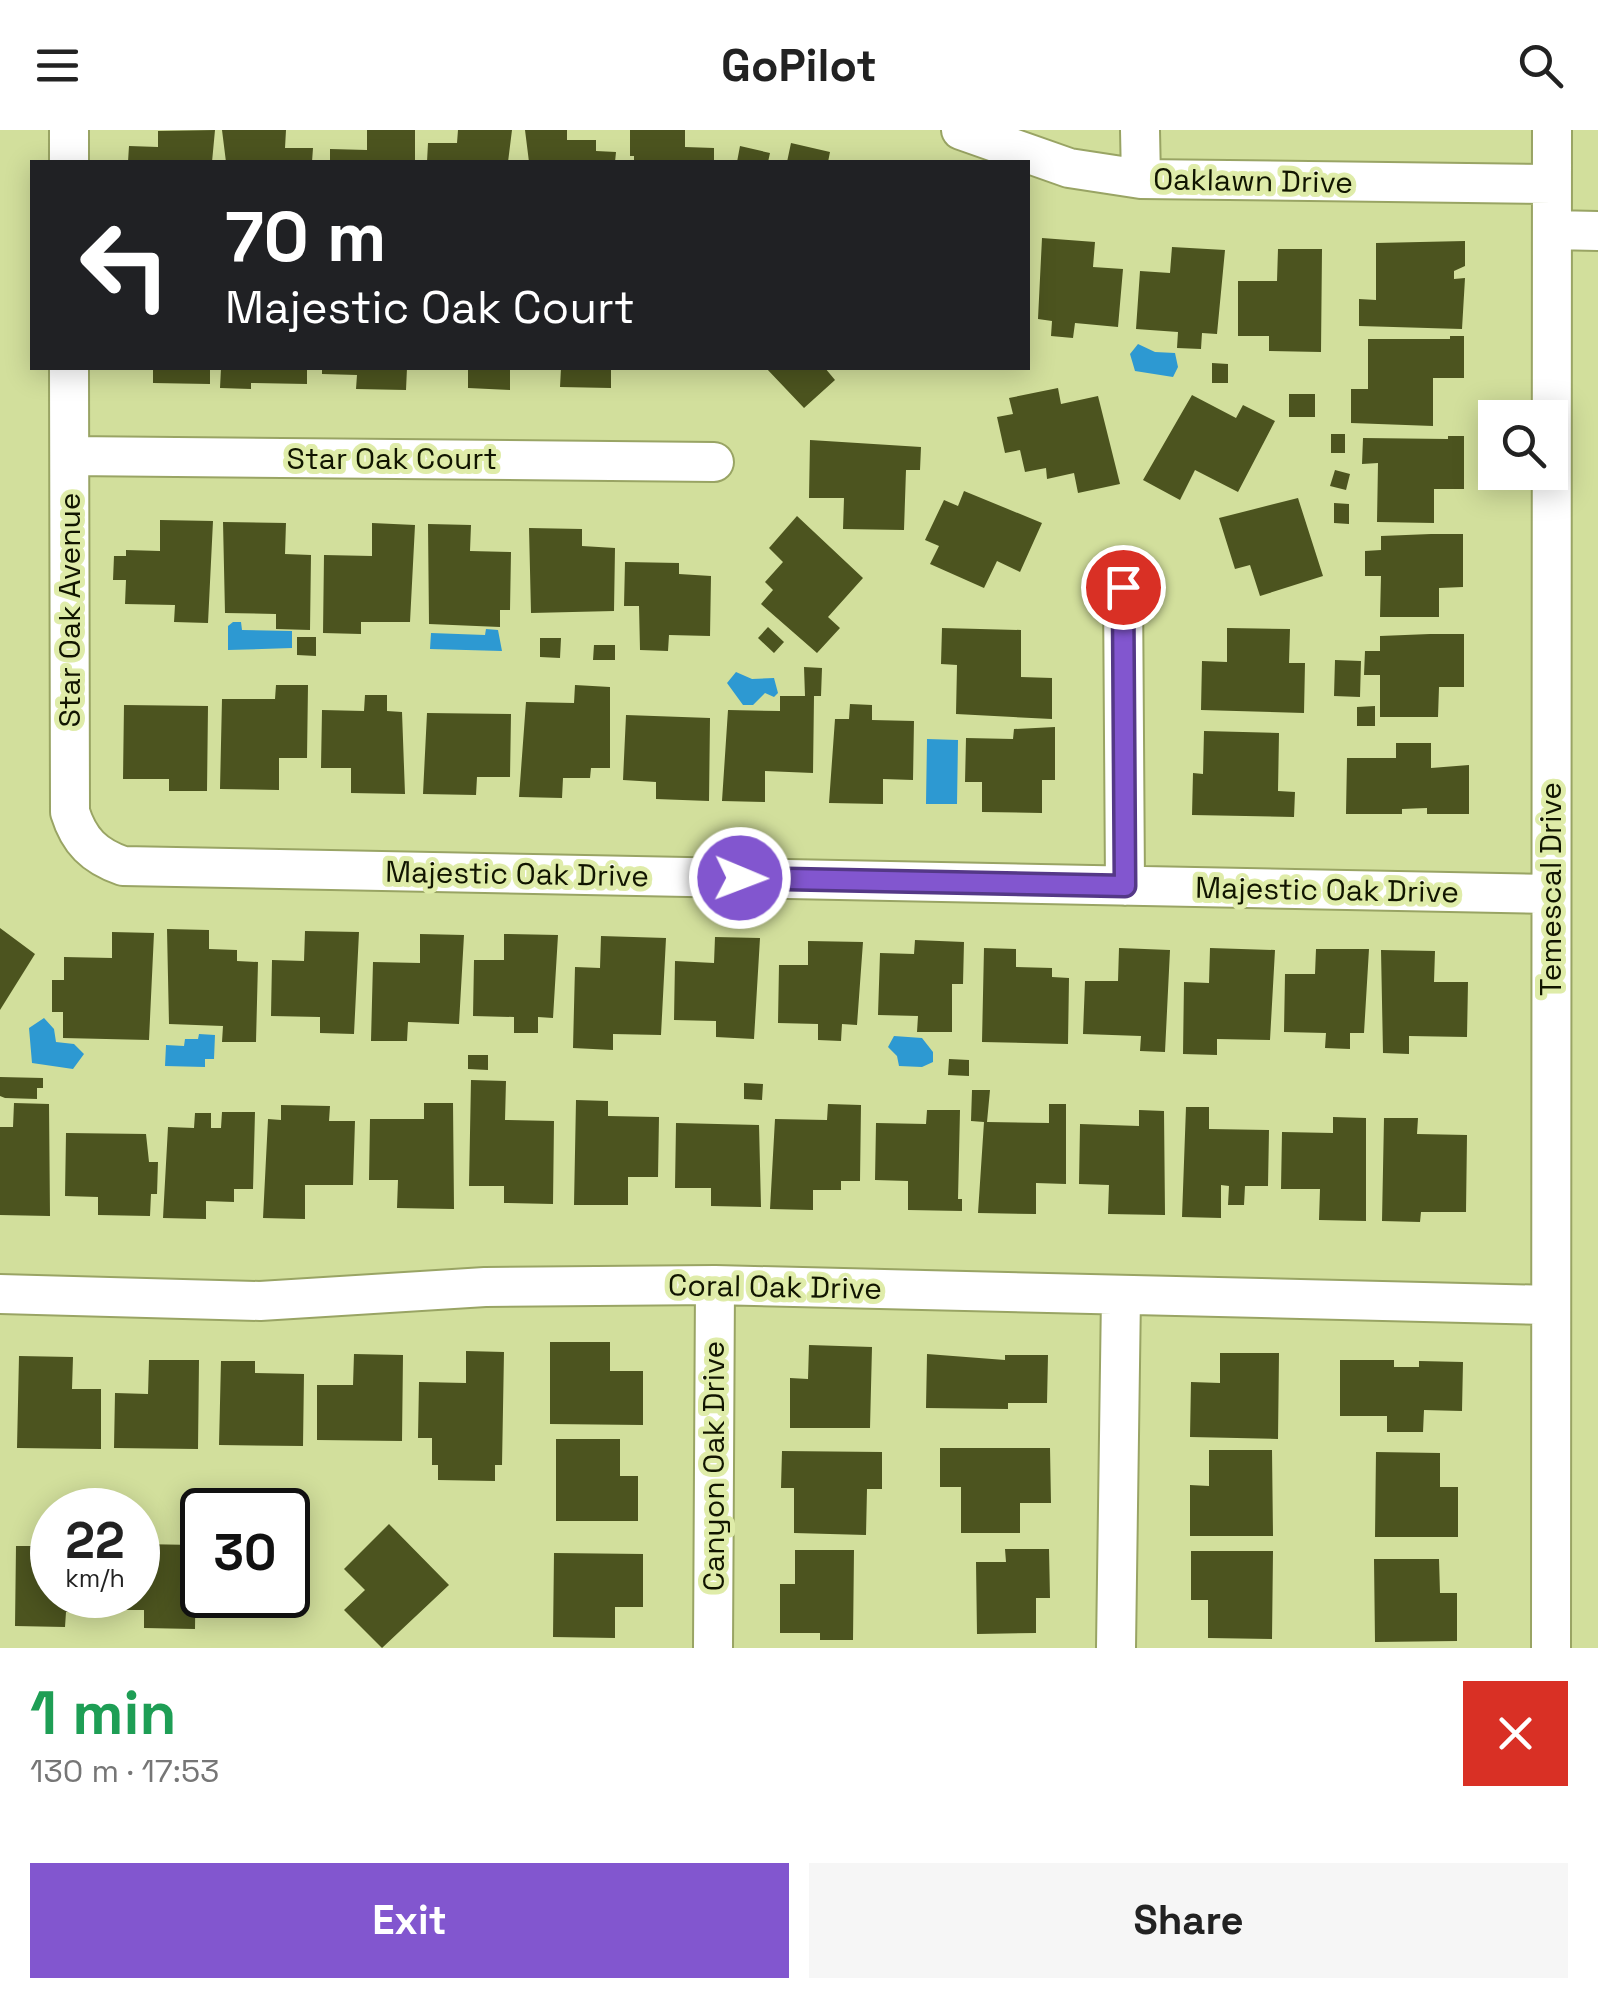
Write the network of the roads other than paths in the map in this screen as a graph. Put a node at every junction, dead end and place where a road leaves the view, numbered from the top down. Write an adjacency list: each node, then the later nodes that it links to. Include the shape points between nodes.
1 (69, 130): 5 (street)
2 (961, 130): 6 (street, Oaklawn Drive, via 1069,168)
3 (1140, 130): 6 (street)
4 (1552, 130): 7 (street, Temescal Drive)
5 (70, 160)
6 (1141, 179): 7 (street, Oaklawn Drive)
7 (1552, 184): 8 (street, Temescal Drive)
8 (1552, 230): 9 (street); 16 (street, Temescal Drive)
9 (1598, 231)
10 (70, 370): 11 (street, Star Oak Avenue)
11 (70, 456): 12 (street, Star Oak Court); 14 (street, Star Oak Avenue, via 70,812)
12 (714, 462)
13 (1123, 587): 15 (street)
14 (88, 848): 15 (street, Majestic Oak Drive, via 123,866)
15 (1125, 886): 16 (street, Majestic Oak Drive)
16 (1551, 894): 20 (street, Temescal Drive)
17 (715, 1285): 18 (street, Coral Oak Drive, via 485,1286 260,1301); 19 (street, Coral Oak Drive); 21 (street, Canyon Oak Drive)
18 (0, 1294)
19 (1121, 1295): 20 (street, Coral Oak Drive); 22 (street)
20 (1550, 1304): 23 (street, Temescal Drive)
21 (713, 1648)
22 (1116, 1648)
23 (1551, 1648)

